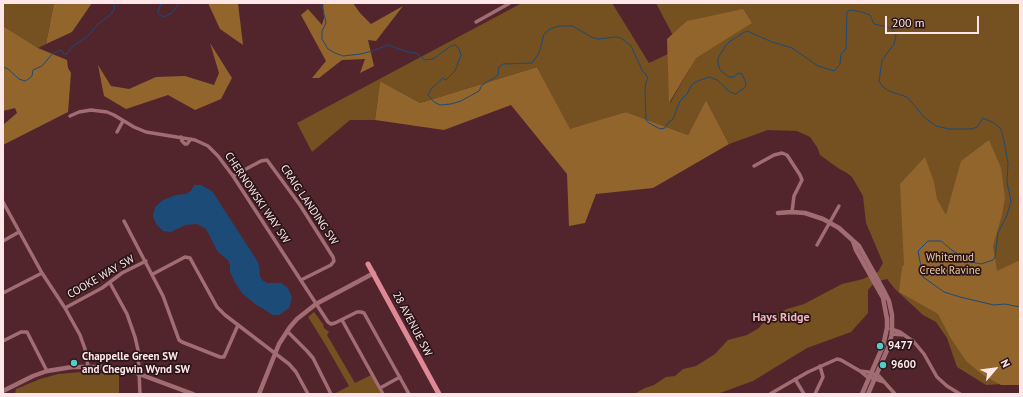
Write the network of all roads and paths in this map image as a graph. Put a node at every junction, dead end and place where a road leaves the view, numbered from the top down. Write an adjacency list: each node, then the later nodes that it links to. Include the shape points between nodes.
1 (510, 3): 2 (street)
2 (476, 22)
3 (70, 116): 4 (street, CHERNOWSKI WAY SW, via 79,112 99,110 114,114)
4 (123, 121): 5 (street); 7 (street, CHERNOWSKI WAY SW, via 146,132 191,139 208,146)
5 (117, 132)
6 (754, 166): 10 (street, via 774,155 787,155 802,180 794,196)
7 (233, 176): 22 (street, CHERNOWSKI WAY SW); 22 (street, CRAIG LANDING SW, via 267,160 300,205 334,261)
8 (3, 202): 14 (street)
9 (839, 206): 13 (street)
10 (792, 212): 11 (street); 13 (street, via 812,215)
11 (778, 213)
12 (124, 221): 17 (street)
13 (829, 222): 16 (street); 29 (street, via 842,230 864,254 886,294 892,315)
14 (19, 232): 15 (street); 19 (street)
15 (3, 241)
16 (817, 245)
17 (146, 261): 21 (street); 23 (street, COOKE WAY SW)
18 (368, 264): 20 (main road, 28 AVENUE SW)
19 (42, 273): 24 (street); 26 (street)
20 (374, 273): 25 (street); 49 (main road, 28 AVENUE SW)
21 (153, 274): 28 (street, via 188,257 217,307); 28 (street, via 182,342 224,357)
22 (301, 280): 25 (street, CHERNOWSKI WAY SW)
23 (110, 282): 26 (street, COOKE WAY SW); 36 (street, via 127,314 135,337)
24 (3, 293)
25 (316, 304): 27 (street, CHERNOWSKI WAY SW, via 328,322 333,324); 30 (street)
26 (65, 308): 33 (street, via 82,340)
27 (342, 320): 38 (street, via 357,312 364,313); 40 (street)
28 (238, 325): 32 (street)
29 (889, 331): 37 (street); 56 (street, via 914,342 934,374)
30 (287, 332): 32 (street); 46 (street, via 313,358)
31 (3, 341): 35 (street, via 21,332 27,332)
32 (275, 352): 44 (street); 45 (street, via 293,368)
33 (88, 366): 35 (street); 36 (street, via 118,368)
34 (820, 366): 37 (street, via 839,359); 39 (street); 52 (street, via 823,376)
35 (47, 371): 41 (street)
36 (139, 374): 42 (street); 43 (street)
37 (873, 376): 53 (street); 54 (street); 55 (street, via 884,382)
38 (400, 377): 40 (street); 48 (street)
39 (795, 379): 50 (street); 51 (street)
40 (380, 388): 47 (street)
41 (3, 391)
42 (140, 394)
43 (193, 394)
44 (259, 394)
45 (308, 394)
46 (331, 394)
47 (383, 394)
48 (409, 394)
49 (439, 394)
50 (770, 394)
51 (804, 394)
52 (815, 394)
53 (862, 394)
54 (868, 394)
55 (895, 394)
56 (960, 394)

